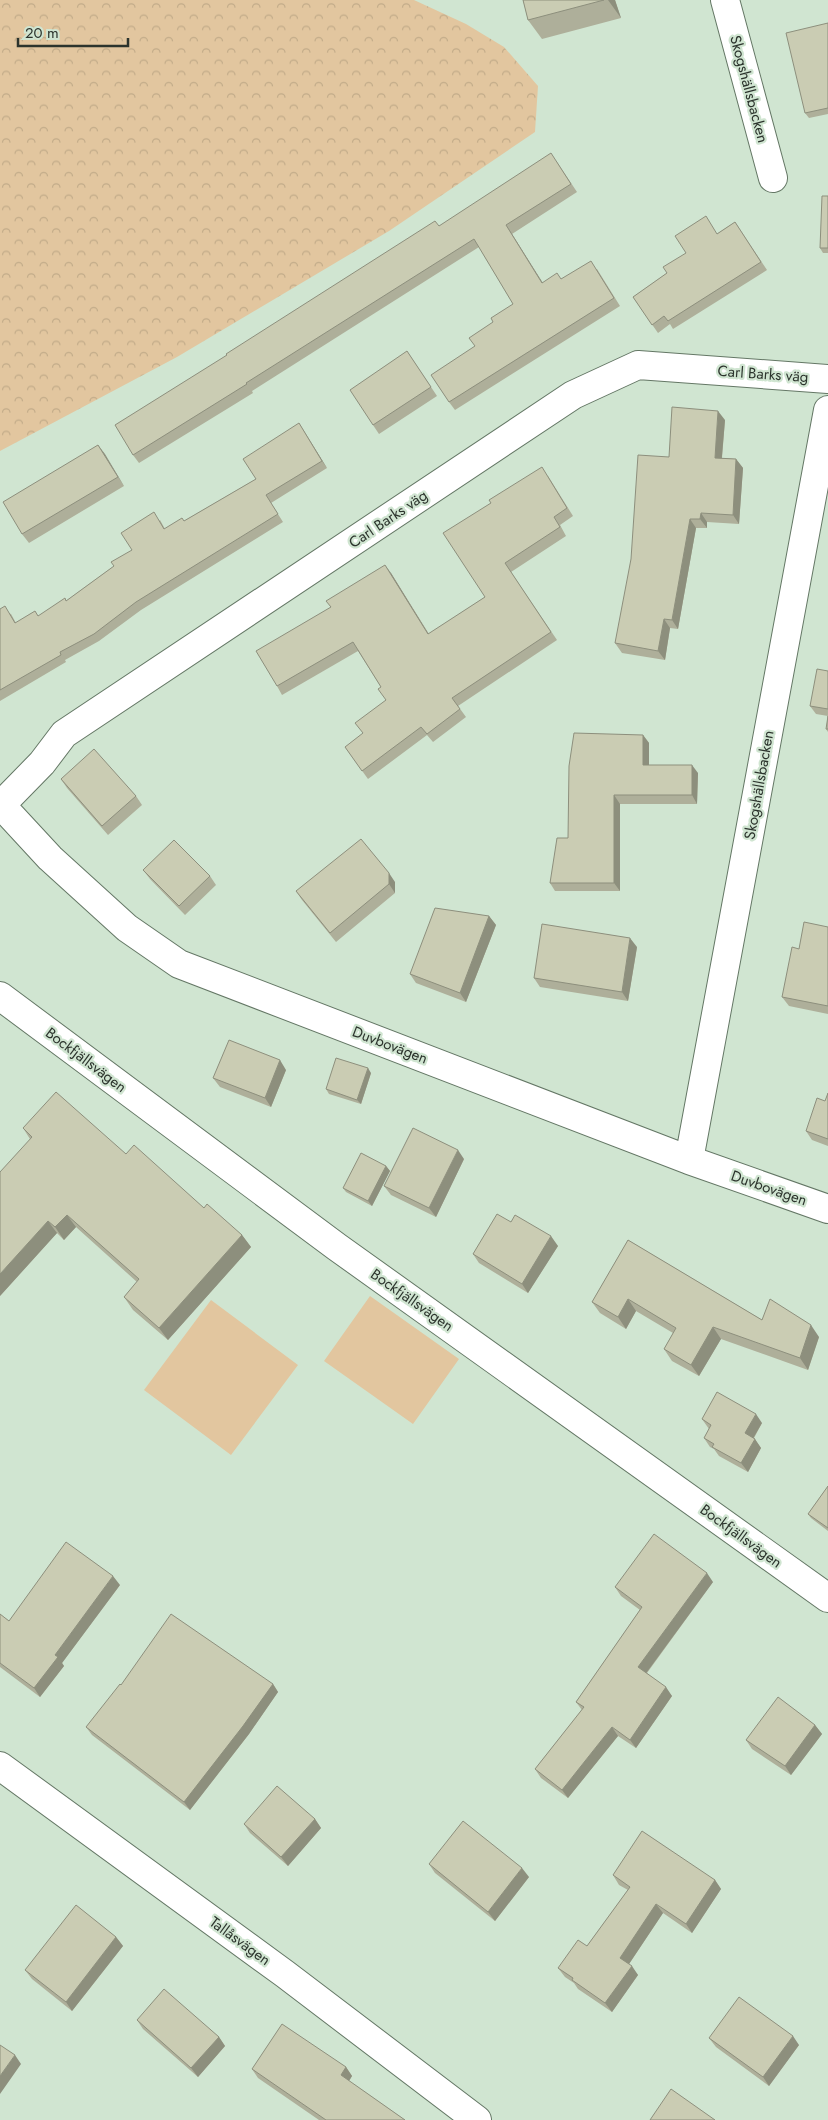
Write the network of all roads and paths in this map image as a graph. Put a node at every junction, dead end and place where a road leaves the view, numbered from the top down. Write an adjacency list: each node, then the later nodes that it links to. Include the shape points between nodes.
1 (724, 0): 2 (street, Skogshällsbacken)
2 (773, 178)
3 (828, 379): 5 (street, Carl Barks väg, via 638,365 573,395 64,734 42,763)
4 (828, 410): 7 (street, Skogshällsbacken)
5 (0, 805): 7 (street, Duvbovägen, via 50,858 127,928 179,964)
6 (0, 996): 9 (street, Bockfjällsvägen, via 337,1247)
7 (689, 1160): 8 (street, Duvbovägen)
8 (828, 1209)
9 (828, 1598)
10 (0, 1766): 11 (street, Tallåsvägen, via 292,1979)
11 (477, 2120)

